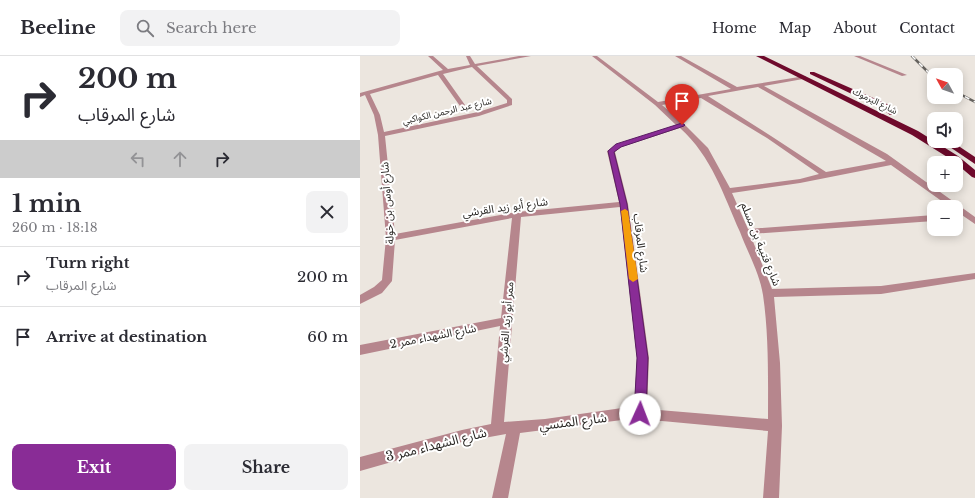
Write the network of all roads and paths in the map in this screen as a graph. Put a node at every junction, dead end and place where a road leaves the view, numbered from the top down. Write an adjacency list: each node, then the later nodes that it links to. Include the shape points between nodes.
1 (430, 56): 12 (street)
2 (468, 56): 11 (street)
3 (495, 56): 10 (street)
4 (529, 56): 10 (street)
5 (594, 56): 19 (street, شارع قتيبة بن مسلم)
6 (677, 56): 16 (street)
7 (759, 56): 13 (highway, شارع اليرموك)
8 (768, 56): 13 (highway, شارع اليرموك, via 895,115 884,106)
9 (856, 56): 14 (street)
10 (490, 62): 11 (street)
11 (473, 65): 12 (street); 24 (street, شارع عبد الرحمن الكواكبي, via 510,100 510,104 480,114)
12 (444, 72): 17 (street); 20 (street)
13 (805, 74): 15 (street); 29 (highway, شارع اليرموك, via 915,133 955,158)
14 (904, 74)
15 (758, 85): 16 (street); 27 (street)
16 (736, 90): 18 (street)
17 (364, 94): 24 (street, شارع أوس بن خولة, via 377,115)
18 (703, 96): 19 (street); 28 (street)
19 (657, 104): 22 (street, شارع قتيبة بن مسلم)
20 (462, 105)
21 (909, 122): 23 (highway, شارع اليرموك)
22 (682, 125): 30 (street, شارع قتيبة بن مسلم, via 705,150); 31 (street, شارع المرقاب, via 611,151)
23 (921, 128)
24 (381, 135): 36 (street, شارع أوس بن خولة)
25 (956, 148): 26 (highway)
26 (975, 161)
27 (893, 162): 28 (street); 33 (street)
28 (825, 175): 30 (street)
29 (975, 175)
30 (727, 191): 35 (street, شارع قتيبة بن مسلم)
31 (624, 204): 32 (street, شارع أبو زيد القرشي); 42 (street, شارع المرقاب, via 643,358)
32 (517, 215): 36 (street, شارع أبو زيد القرشي); 40 (street, ممر أبو زيد القرشي)
33 (971, 218)
34 (927, 219): 35 (street)
35 (744, 232): 38 (street, شارع قتيبة بن مسلم)
36 (391, 238): 39 (street, شارع أوس بن خولة, via 387,281 378,290)
37 (975, 276): 38 (street, via 882,290)
38 (768, 294): 43 (street, شارع قتيبة بن مسلم, via 774,363)
39 (360, 300)
40 (506, 321): 41 (street, شارع الشهداء ممر 2); 45 (street, ممر أبو زيد القرشي)
41 (360, 350)
42 (640, 414): 43 (street, شارع المنسي); 44 (street, شارع المنسي)
43 (775, 426): 48 (street, شارع قتيبة بن مسلم)
44 (514, 428): 45 (street, شارع الشهداء ممر 3); 47 (street)
45 (497, 429): 46 (street, شارع الشهداء ممر 3)
46 (360, 464)
47 (500, 498)
48 (771, 498)

